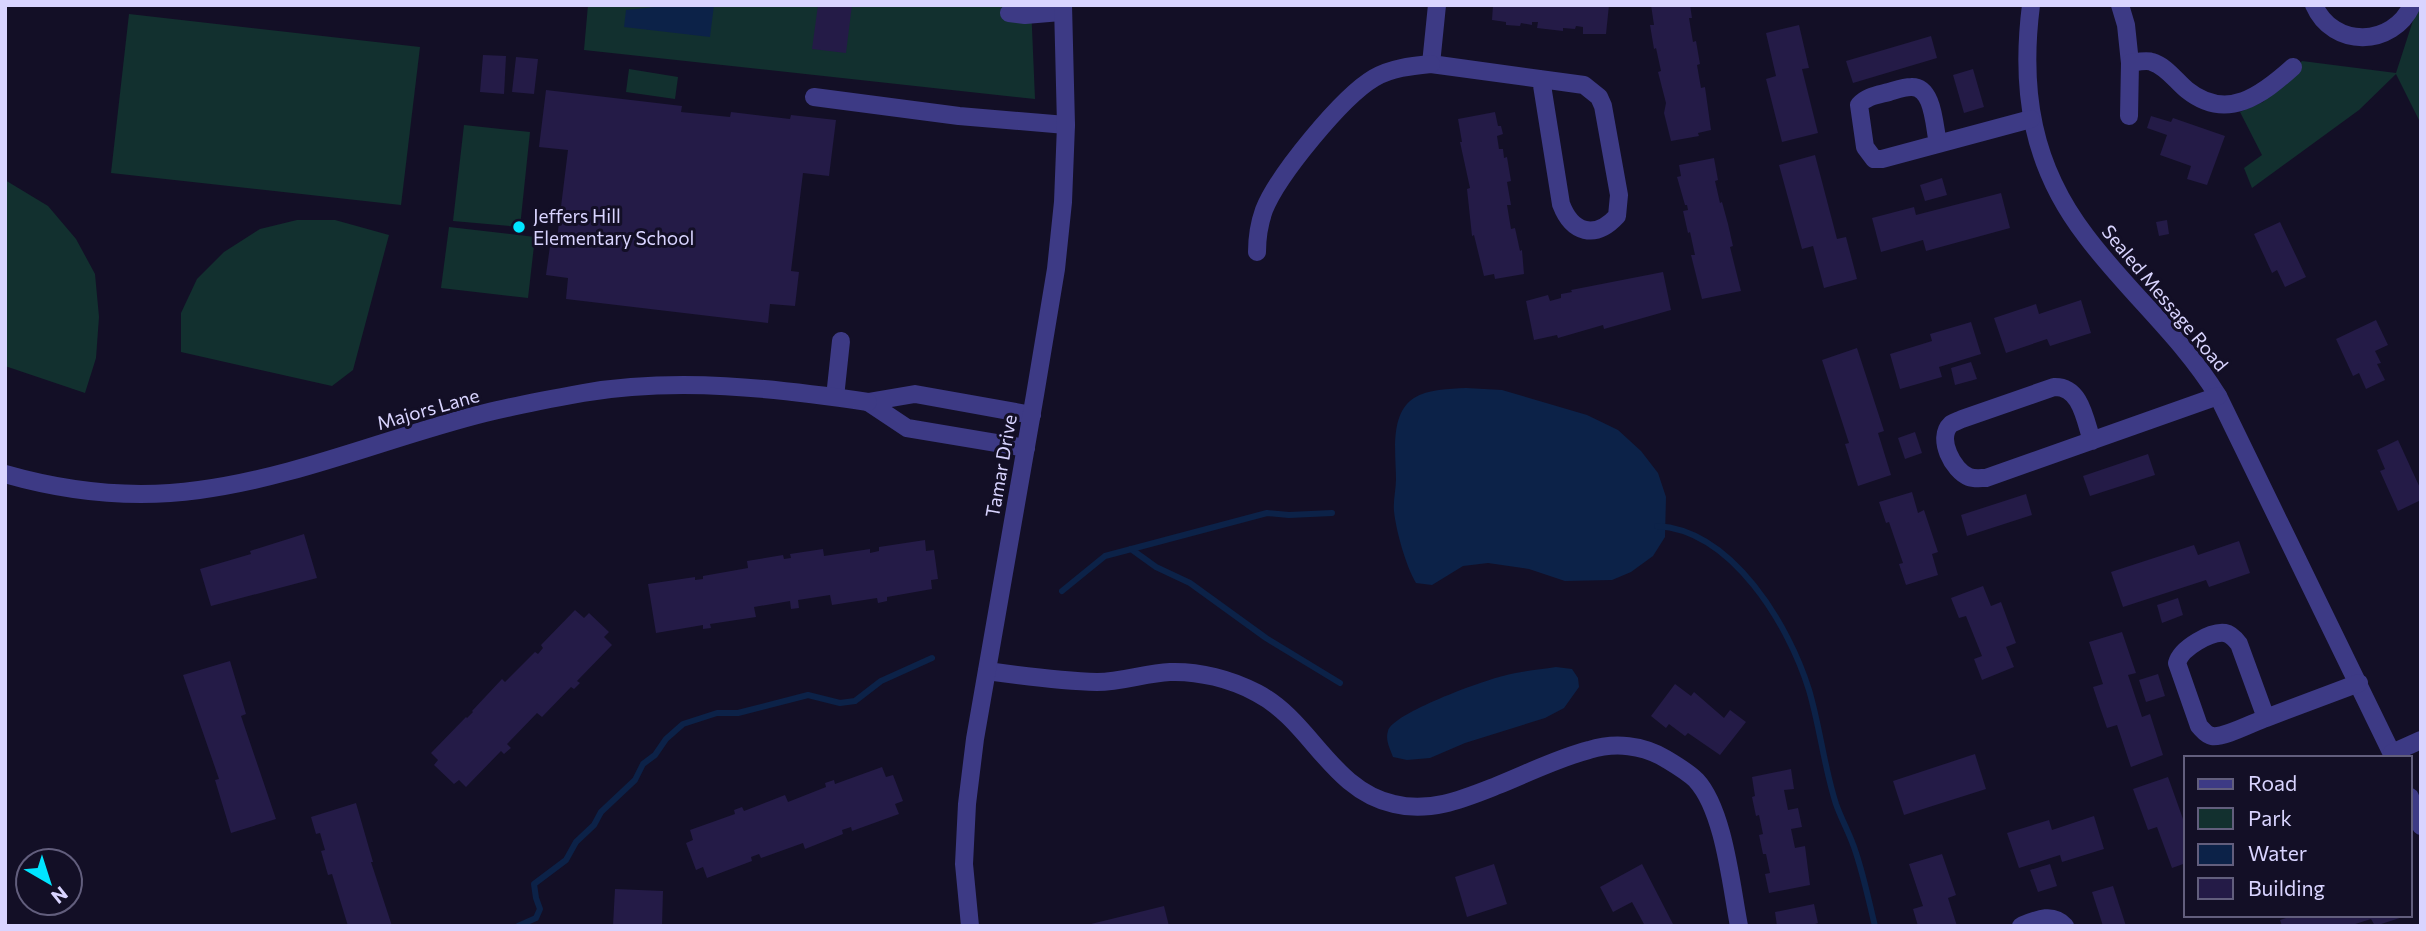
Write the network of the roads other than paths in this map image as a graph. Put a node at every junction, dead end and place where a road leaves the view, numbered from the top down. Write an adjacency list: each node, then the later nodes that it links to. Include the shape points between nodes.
1 (1437, 5): 9 (street)
2 (2031, 5): 14 (street, Sealed Message Road, via 2026,51)
3 (2120, 5): 8 (street)
4 (2314, 5): 6 (street, via 2329,27 2361,39 2395,28)
5 (1061, 7): 7 (street, via 1025,15); 15 (street, Tamar Drive)
6 (2413, 11)
7 (1009, 13)
8 (2130, 63): 10 (street, via 2151,61 2188,91 2228,106 2268,90); 13 (street)
9 (1431, 64): 11 (street); 17 (street, via 1405,67 1373,79 1332,115 1276,187 1264,210)
10 (2293, 67)
11 (1541, 79): 11 (street, via 1584,85 1599,97 1619,195 1616,216 1602,229 1584,230 1565,214)
12 (814, 97): 15 (street)
13 (2129, 116)
14 (2031, 119): 16 (street); 19 (street, Sealed Message Road, via 2049,173 2085,236 2185,349)
15 (1066, 125): 22 (street, Tamar Drive, via 1056,269)
16 (1938, 143): 16 (street, via 1874,159 1865,147 1859,105 1872,96 1918,88 1929,101)
17 (1257, 252)
18 (841, 341): 20 (street)
19 (2218, 396): 23 (street); 27 (street, Sealed Message Road)
20 (835, 397): 21 (street, Majors Lane); 25 (street, Majors Lane, via 693,385 587,393 484,414 318,464 198,491 97,493)
21 (868, 402): 22 (street, Majors Lane, via 915,394); 24 (street, Majors Lane, via 907,428)
22 (1032, 415): 24 (street, Tamar Drive)
23 (2092, 441): 23 (street, via 2075,395 2062,387 1951,424 1945,441 1951,461 1970,478 1986,478)
24 (1026, 449): 26 (street, Tamar Drive)
25 (5, 474)
26 (987, 671): 31 (street, Tamar Drive, via 967,804 964,864); 32 (street, via 1100,682 1170,672 1227,681 1258,693 1282,711 1330,765 1370,796 1415,808 1464,799 1589,750 1635,747 1656,754 1696,780 1709,799 1718,820)
27 (2359, 683): 28 (street); 30 (street, Sealed Message Road)
28 (2266, 718): 28 (street, via 2233,637 2218,634 2179,655 2177,663 2205,733 2219,736)
29 (2421, 740): 30 (street)
30 (2393, 755)
31 (970, 926)
32 (1739, 926)
33 (2021, 926): 34 (street, via 2048,918)
34 (2065, 926)

